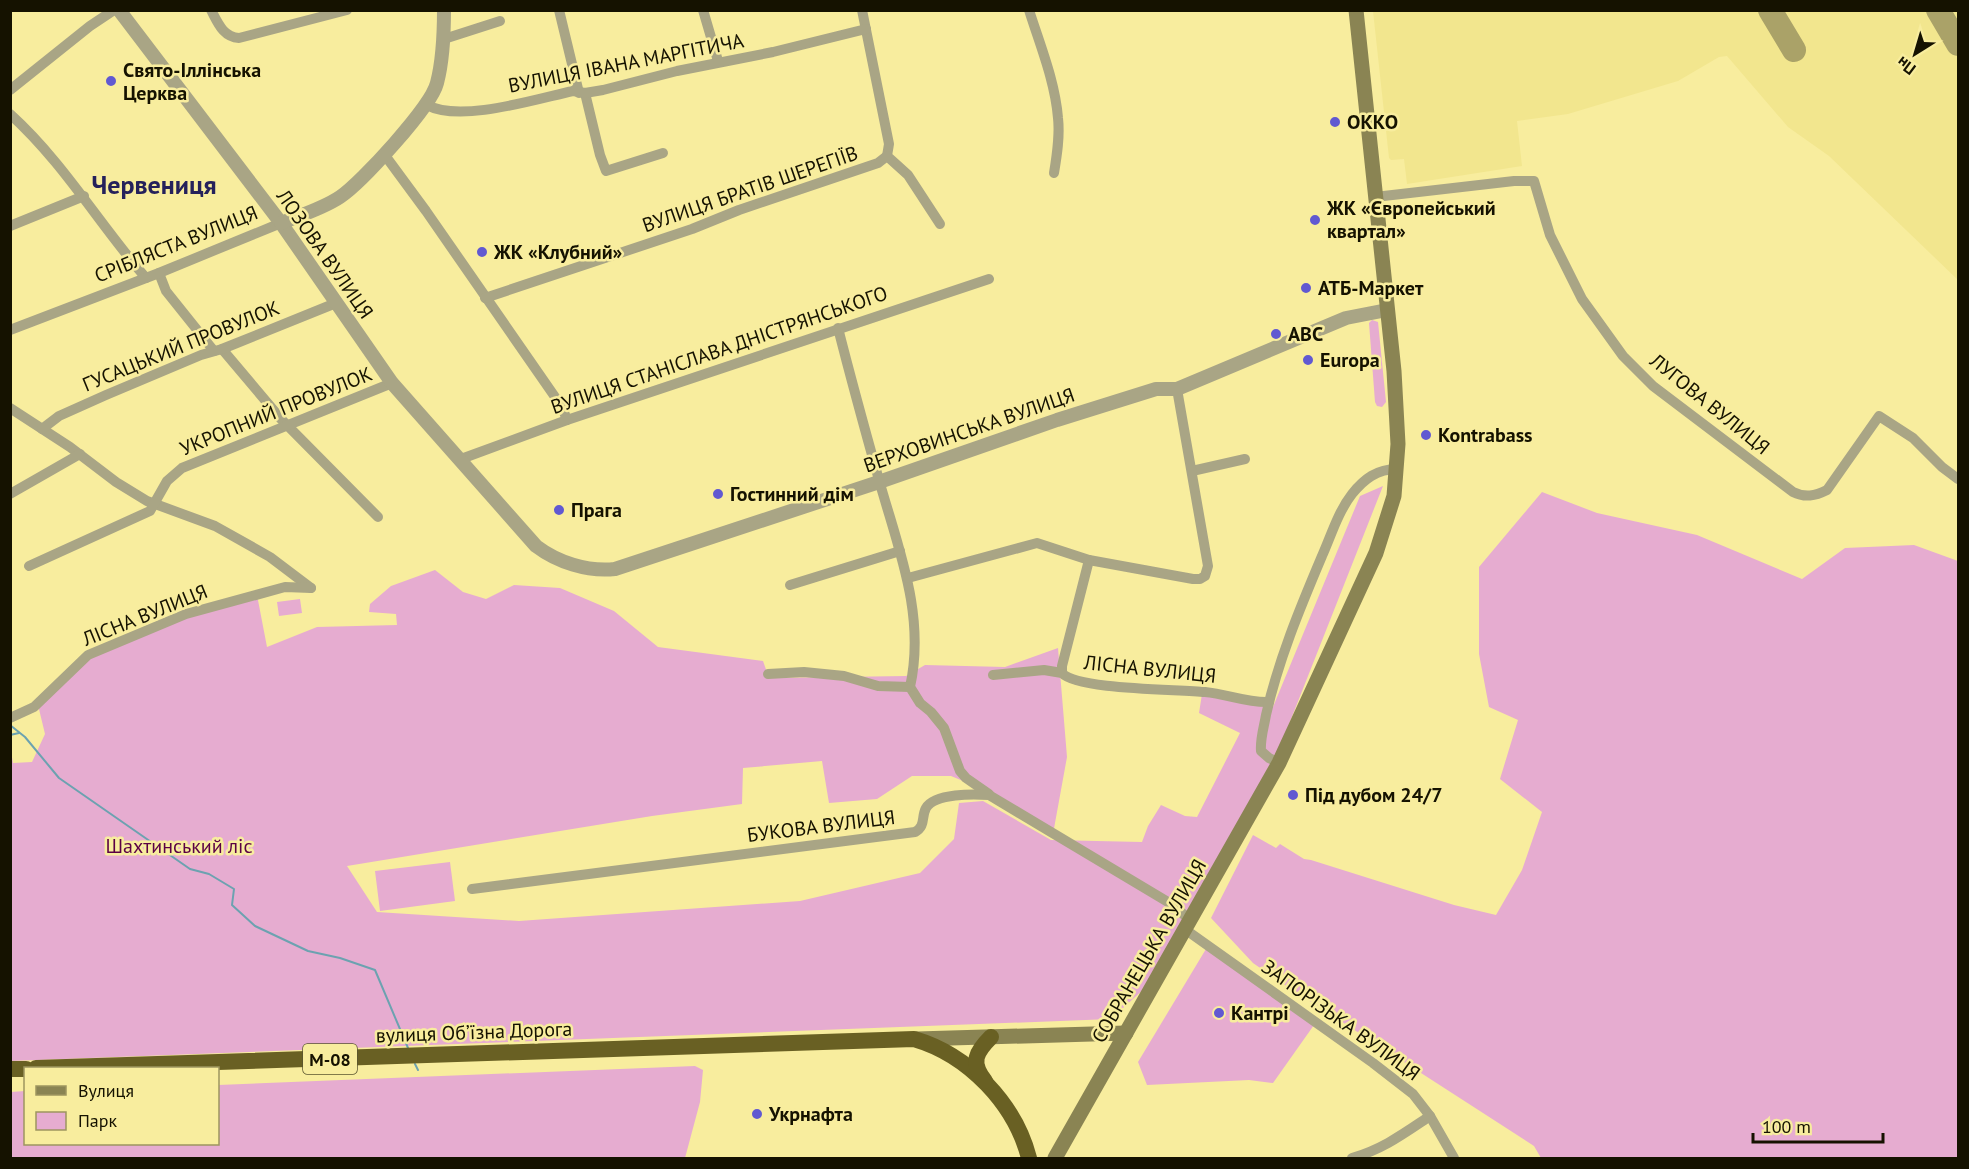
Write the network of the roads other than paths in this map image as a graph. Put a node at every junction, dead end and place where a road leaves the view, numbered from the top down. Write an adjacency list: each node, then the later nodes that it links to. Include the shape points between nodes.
1 (114, 10): 15 (street)
2 (119, 10): 25 (street, ЛОЗОВА ВУЛИЦЯ)
3 (211, 10): 4 (street, via 227,35 239,38)
4 (347, 10)
5 (444, 10): 13 (street, СРІБЛЯСТА ВУЛИЦЯ)
6 (558, 10): 16 (street)
7 (703, 10): 14 (street)
8 (862, 10): 12 (street)
9 (1029, 10): 22 (street, via 1056,99 1059,120)
10 (1356, 10): 24 (main road, СОБРАНЕЦЬКА ВУЛИЦЯ)
11 (500, 21): 13 (street)
12 (866, 29): 14 (street, ВУЛИЦЯ ІВАНА МАРГІТИЧА); 21 (street, via 889,144)
13 (444, 39): 17 (street, СРІБЛЯСТА ВУЛИЦЯ, via 437,85)
14 (718, 61): 16 (street, ВУЛИЦЯ ІВАНА МАРГІТИЧА)
15 (10, 90)
16 (582, 93): 17 (street, ВУЛИЦЯ ІВАНА МАРГІТИЧА, via 573,91 468,111 439,110); 19 (street, via 606,171)
17 (427, 105): 20 (street, СРІБЛЯСТА ВУЛИЦЯ)
18 (12, 119): 23 (street, via 41,144)
19 (663, 153)
20 (384, 154): 25 (street, СРІБЛЯСТА ВУЛИЦЯ, via 342,196); 31 (street)
21 (887, 156): 26 (street, via 908,175); 31 (street, ВУЛИЦЯ БРАТІВ ШЕРЕГІЇВ, via 878,163 692,229)
22 (1054, 173)
23 (84, 196): 27 (street); 29 (street)
24 (1375, 197): 33 (main road, СОБРАНЕЦЬКА ВУЛИЦЯ); 48 (street, ЛУГОВА ВУЛИЦЯ, via 1534,181 1550,235 1582,299 1623,356 1653,386 1710,431 1803,497 1827,490 1879,416 1913,438)
25 (281, 223): 28 (street, СРІБЛЯСТА ВУЛИЦЯ); 32 (street, ЛОЗОВА ВУЛИЦЯ)
26 (940, 224)
27 (10, 226)
28 (159, 273): 29 (street, СРІБЛЯСТА ВУЛИЦЯ); 36 (street, via 166,291)
29 (146, 278): 35 (street, СРІБЛЯСТА ВУЛИЦЯ)
30 (989, 279): 34 (street, ВУЛИЦЯ СТАНІСЛАВА ДНІСТРЯНСЬКОГО)
31 (485, 298): 40 (street, via 562,407)
32 (336, 303): 36 (street, ГУСАЦЬКИЙ ПРОВУЛОК); 37 (street, ЛОЗОВА ВУЛИЦЯ)
33 (1387, 310): 38 (street, ВЕРХОВИНСЬКА ВУЛИЦЯ, via 1346,318); 46 (main road, СОБРАНЕЦЬКА ВУЛИЦЯ, via 1396,392)
34 (838, 328): 40 (street, ВУЛИЦЯ СТАНІСЛАВА ДНІСТРЯНСЬКОГО); 49 (street)
35 (10, 330)
36 (218, 350): 41 (street); 42 (street, ГУСАЦЬКИЙ ПРОВУЛОК, via 59,416)
37 (392, 383): 41 (street, УКРОПНИЙ ПРОВУЛОК); 44 (street, ЛОЗОВА ВУЛИЦЯ)
38 (1177, 389): 47 (street); 49 (street, ВЕРХОВИНСЬКА ВУЛИЦЯ, via 1156,389)
39 (10, 408): 42 (street)
40 (567, 420): 44 (street, ВУЛИЦЯ СТАНІСЛАВА ДНІСТРЯНСЬКОГО)
41 (288, 426): 51 (street, УКРОПНИЙ ПРОВУЛОК, via 182,468 167,481); 53 (street)
42 (42, 429): 43 (street)
43 (80, 454): 50 (street); 51 (street, via 100,472)
44 (461, 459): 52 (street, ЛОЗОВА ВУЛИЦЯ)
45 (1245, 459): 47 (street)
46 (1397, 469): 63 (street, via 1371,475 1346,502 1293,628); 65 (main road, СОБРАНЕЦЬКА ВУЛИЦЯ, via 1389,517 1376,553)
47 (1192, 471): 55 (street, via 1208,566 1205,576 1193,579)
48 (1959, 479)
49 (879, 482): 52 (street, ВЕРХОВИНСЬКА ВУЛИЦЯ, via 609,570 579,566 547,554); 54 (street)
50 (10, 494)
51 (156, 504): 56 (street, via 150,511); 64 (street, ЛІСНА ВУЛИЦЯ, via 215,526 270,557 311,588 285,586 186,614 87,655 34,707)
52 (508, 513)
53 (378, 517)
54 (900, 551): 57 (street); 58 (street)
55 (1089, 560): 57 (street, via 1037,543); 59 (street)
56 (29, 566)
57 (908, 578): 62 (street, via 915,660)
58 (790, 585)
59 (1062, 673): 61 (street, ЛІСНА ВУЛИЦЯ, via 1044,670); 63 (street, ЛІСНА ВУЛИЦЯ, via 1082,682 1226,694 1255,703)
60 (768, 675): 62 (street, via 804,672 844,676 878,686)
61 (993, 675)
62 (910, 687): 66 (street, via 944,728)
63 (1269, 702): 65 (street, via 1261,751)
64 (10, 718)
65 (1279, 763): 70 (main road, СОБРАНЕЦЬКА ВУЛИЦЯ)
66 (966, 778): 67 (street); 68 (street)
67 (963, 794): 68 (street, БУКОВА ВУЛИЦЯ); 69 (street, БУКОВА ВУЛИЦЯ, via 932,802 923,825 915,832)
68 (989, 795): 70 (street, БУКОВА ВУЛИЦЯ, via 1173,905)
69 (472, 888)
70 (1188, 925): 71 (main road, СОБРАНЕЦЬКА ВУЛИЦЯ); 76 (street, ЗАПОРІЗЬКА ВУЛИЦЯ, via 1413,1094)
71 (1126, 1033): 72 (main road, вулиця Обʼїзна Дорога); 78 (main road, СОБРАНЕЦЬКА ВУЛИЦЯ)
72 (991, 1037): 73 (main road, вулиця Обʼїзна Дорога); 75 (highway, via 976,1060 977,1070)
73 (914, 1040): 74 (highway, вулиця Обʼїзна Дорога / М-08); 75 (highway, вулиця Обʼїзна Дорога / М-08, via 941,1050)
74 (67, 1067)
75 (989, 1087): 77 (highway, вулиця Обʼїзна Дорога / М-08, via 1012,1116)
76 (1430, 1116): 79 (street, via 1403,1136); 80 (street, ЗАПОРІЗЬКА ВУЛИЦЯ)
77 (1029, 1158)
78 (1055, 1158)
79 (1352, 1158)
80 (1454, 1158)

